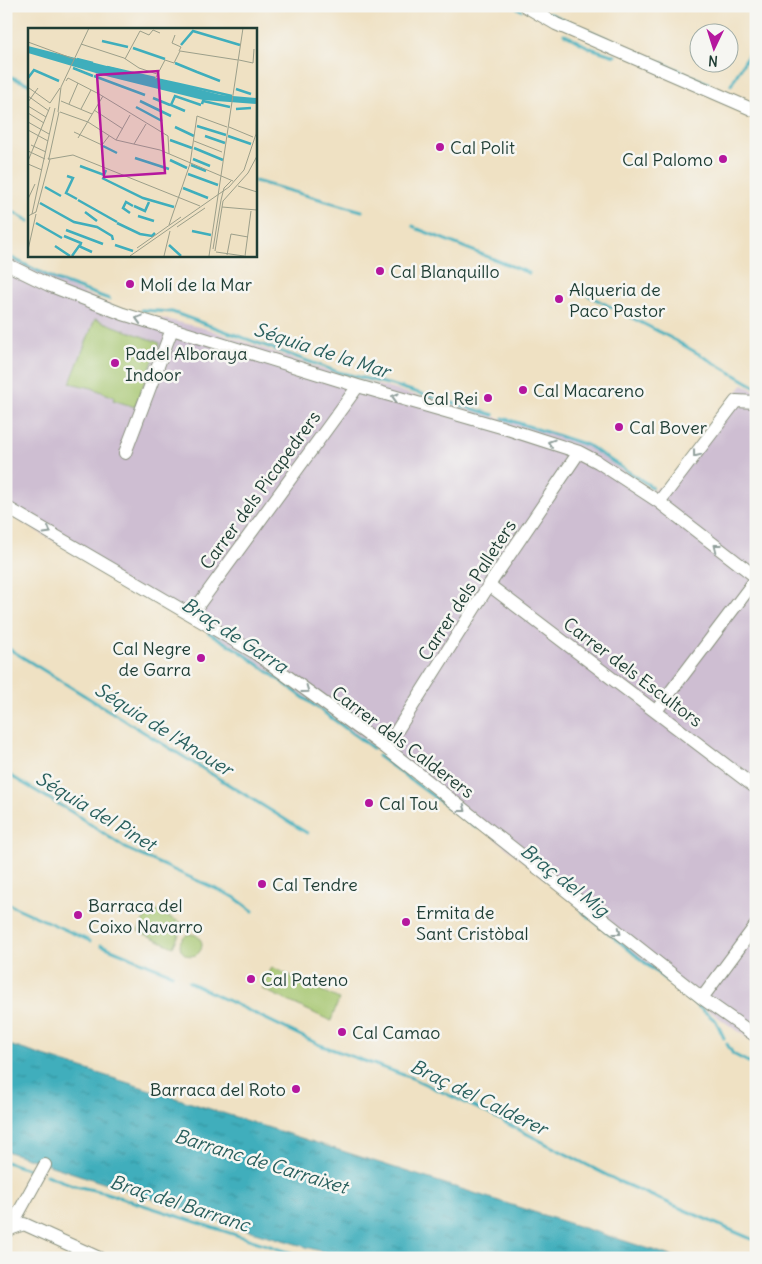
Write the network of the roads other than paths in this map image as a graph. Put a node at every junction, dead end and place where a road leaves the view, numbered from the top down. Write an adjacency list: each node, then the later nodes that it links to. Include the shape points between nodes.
1 (525, 6): 2 (street, via 556,24)
2 (756, 111)
3 (6, 264): 4 (street, one-way to 3, via 51,286)
4 (172, 329): 5 (street); 8 (street)
5 (358, 386): 7 (street, one-way to 5, via 501,426); 13 (street, Carrer dels Picapedrers)
6 (756, 402): 9 (street, one-way to 9, via 736,401)
7 (579, 452): 9 (street); 12 (street, Carrer dels Palleters)
8 (126, 453)
9 (659, 502): 11 (street, one-way to 9)
10 (6, 507): 13 (street, Carrer dels Calderers, one-way to 13)
11 (756, 578): 14 (street)
12 (489, 585): 14 (street, Carrer dels Escultors); 15 (street, Carrer dels Palleters)
13 (191, 615): 15 (street, Carrer dels Calderers, one-way to 15, via 254,652)
14 (656, 711): 16 (street, Carrer dels Escultors)
15 (386, 748): 18 (street, Carrer dels Calderers, one-way to 18)
16 (756, 788)
17 (756, 925): 18 (street)
18 (702, 998): 19 (street, Carrer dels Calderers)
19 (756, 1036)
20 (45, 1165): 21 (street)
21 (21, 1220): 22 (street); 23 (street)
22 (8, 1232)
23 (99, 1258)

